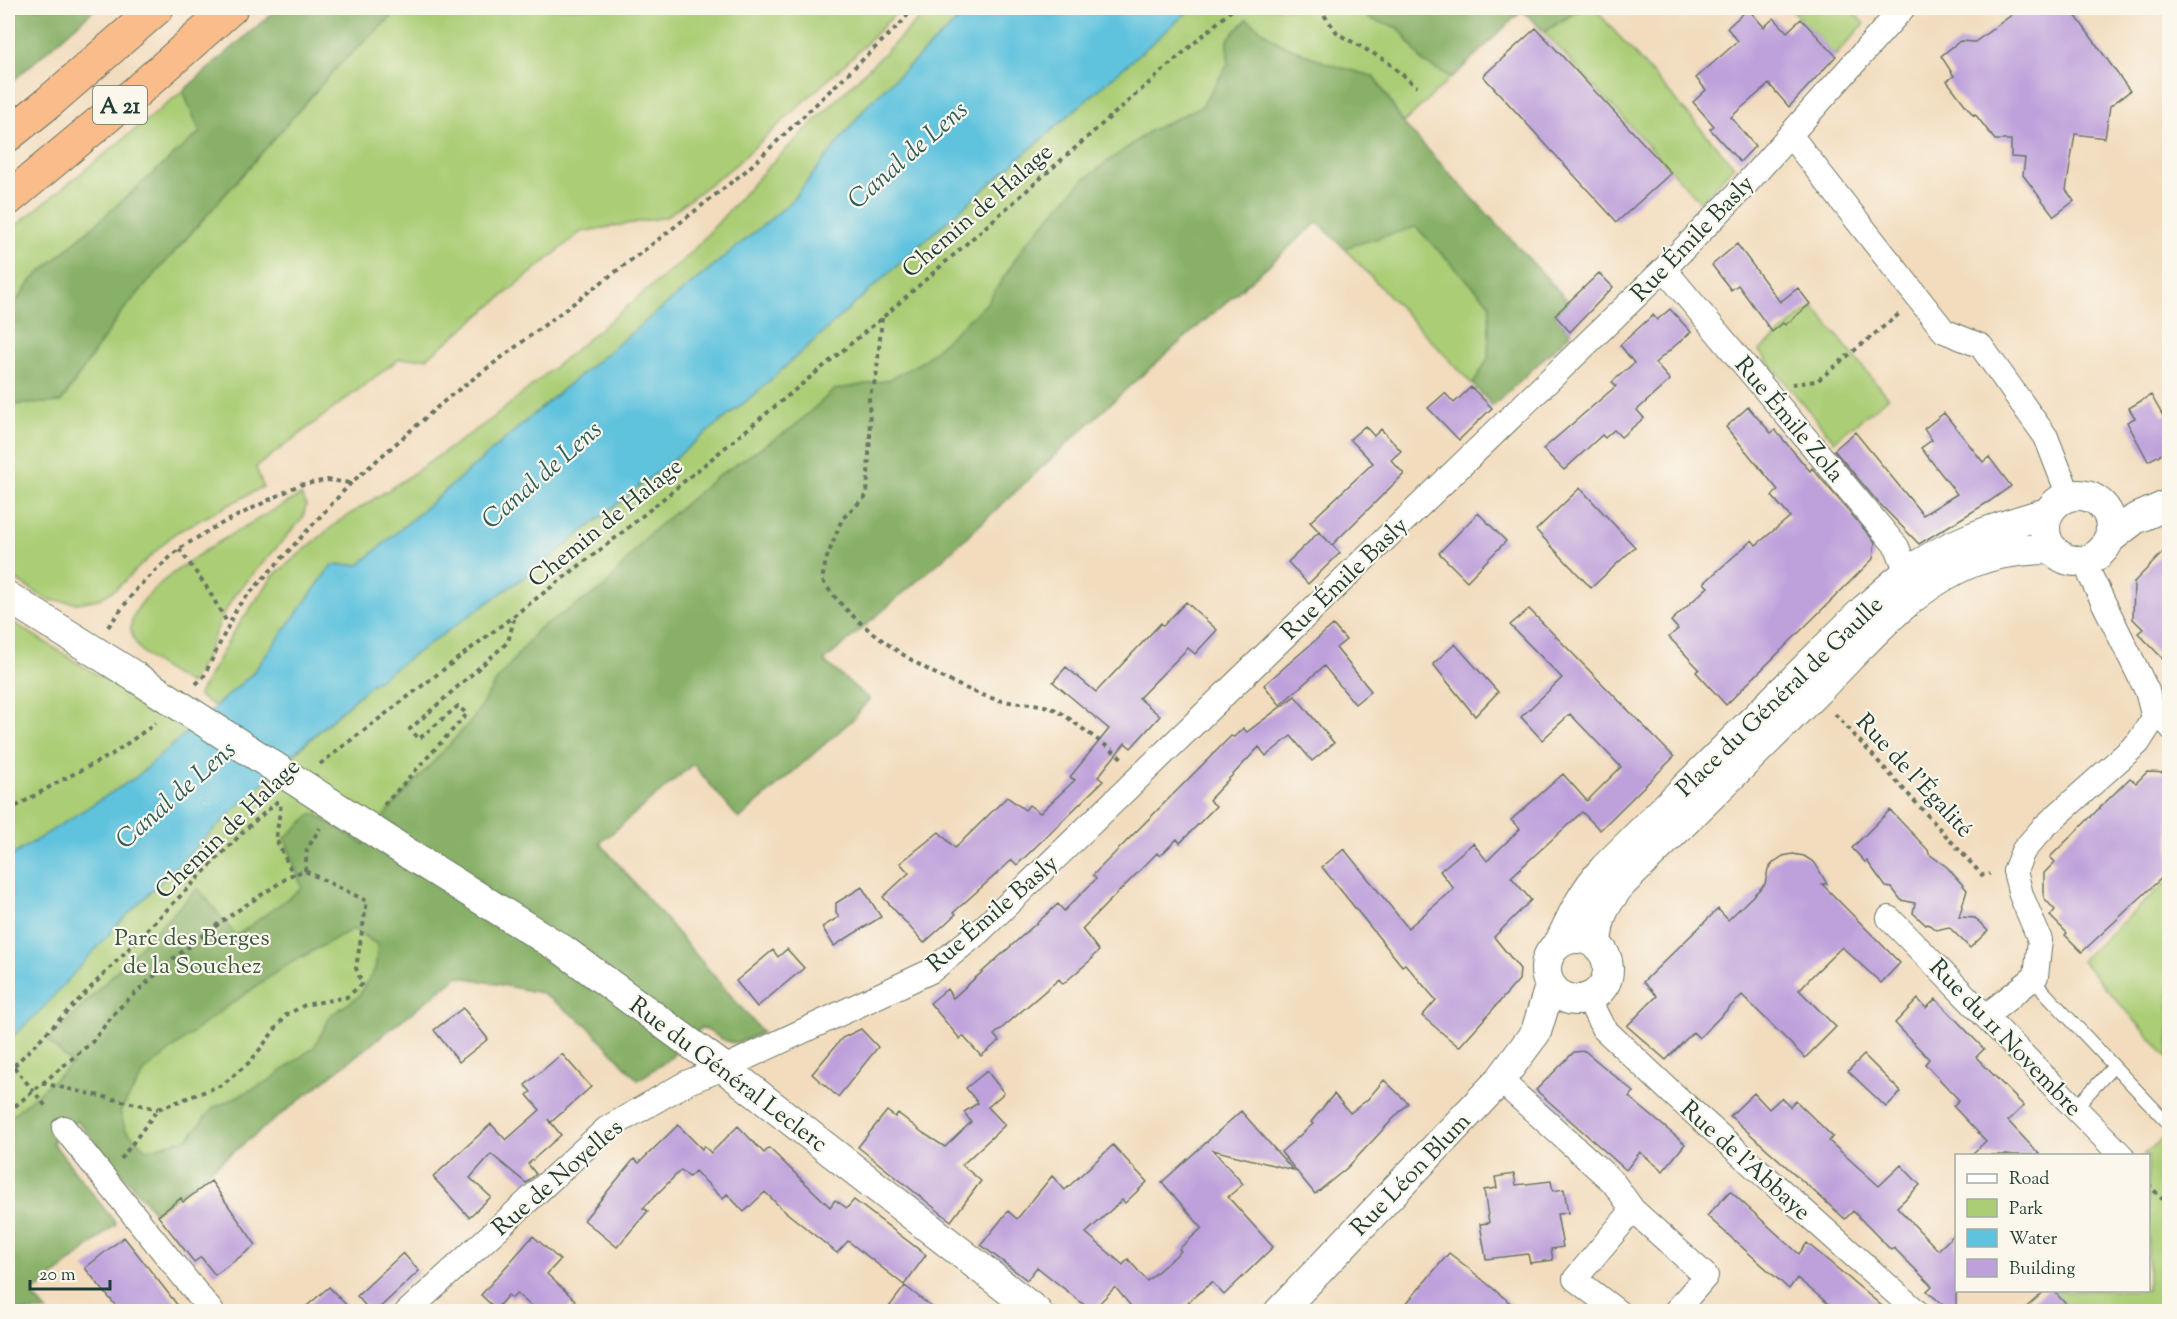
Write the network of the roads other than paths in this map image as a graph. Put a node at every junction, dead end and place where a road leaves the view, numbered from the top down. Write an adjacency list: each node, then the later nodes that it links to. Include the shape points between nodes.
1 (157, 8): 4 (highway, A 21)
2 (231, 8): 6 (highway, A 21)
3 (1903, 8): 5 (street, Rue Émile Basly)
4 (8, 135)
5 (1790, 135): 7 (street, Rue Émile Basly); 9 (street, via 1944,331 1981,346 2046,437)
6 (8, 200)
7 (1664, 269): 15 (street, Rue Émile Zola, via 1897,547); 27 (street, Rue Émile Basly, via 979,932 931,971)
8 (2169, 486): 11 (street, via 2120,507)
9 (2059, 504): 11 (street, via 2082,495); 13 (street, via 2045,525 2046,538); 15 (street, Place du Général de Gaulle, via 1962,542)
10 (2169, 504): 12 (street, via 2135,519)
11 (2104, 508): 12 (street, via 2111,529)
12 (2108, 540): 14 (street, via 2095,556)
13 (2053, 549): 14 (street, via 2062,557); 20 (street, Place du Général de Gaulle, via 2012,551 1972,563 1924,590 1889,616 1620,885 1604,906)
14 (2085, 560): 17 (street)
15 (1907, 573): 19 (street, Place du Général de Gaulle, via 1864,610 1588,886)
16 (8, 597): 27 (street, Rue du Général Leclerc, bridge, via 563,950)
17 (2162, 726): 21 (street, via 2044,827 2023,851 2015,871 2040,940 2036,976)
18 (1889, 918): 24 (street, Rue du 11 Novembre)
19 (1560, 942): 20 (street, via 1578,937); 22 (street, via 1546,962)
20 (1596, 943): 23 (street, via 1606,956 1608,972 1602,988)
21 (2031, 979): 24 (street); 26 (lane)
22 (1550, 986): 23 (street, via 1568,999); 25 (street, Rue Léon Blum)
23 (1583, 999): 25 (street, Rue Léon Blum); 40 (street, Rue de l'Abbaye, via 1603,1028 1672,1093)
24 (1986, 1016): 29 (street, Rue du 11 Novembre)
25 (1536, 1032): 28 (street, Rue Léon Blum)
26 (2114, 1066): 29 (lane); 30 (lane)
27 (724, 1068): 35 (street, Rue de Noyelles, via 688,1082 606,1129); 36 (street, Rue du Général Leclerc)
28 (1500, 1080): 33 (street, via 1613,1182); 37 (street, Rue Léon Blum)
29 (2075, 1108): 32 (street, Rue du 11 Novembre)
30 (2165, 1120)
31 (64, 1128): 34 (street)
32 (2121, 1154)
33 (1633, 1210): 38 (street, via 1575,1279); 39 (street, via 1706,1276)
34 (212, 1311)
35 (407, 1311)
36 (1037, 1311)
37 (1279, 1311)
38 (1618, 1311)
39 (1675, 1311)
40 (1917, 1311)

